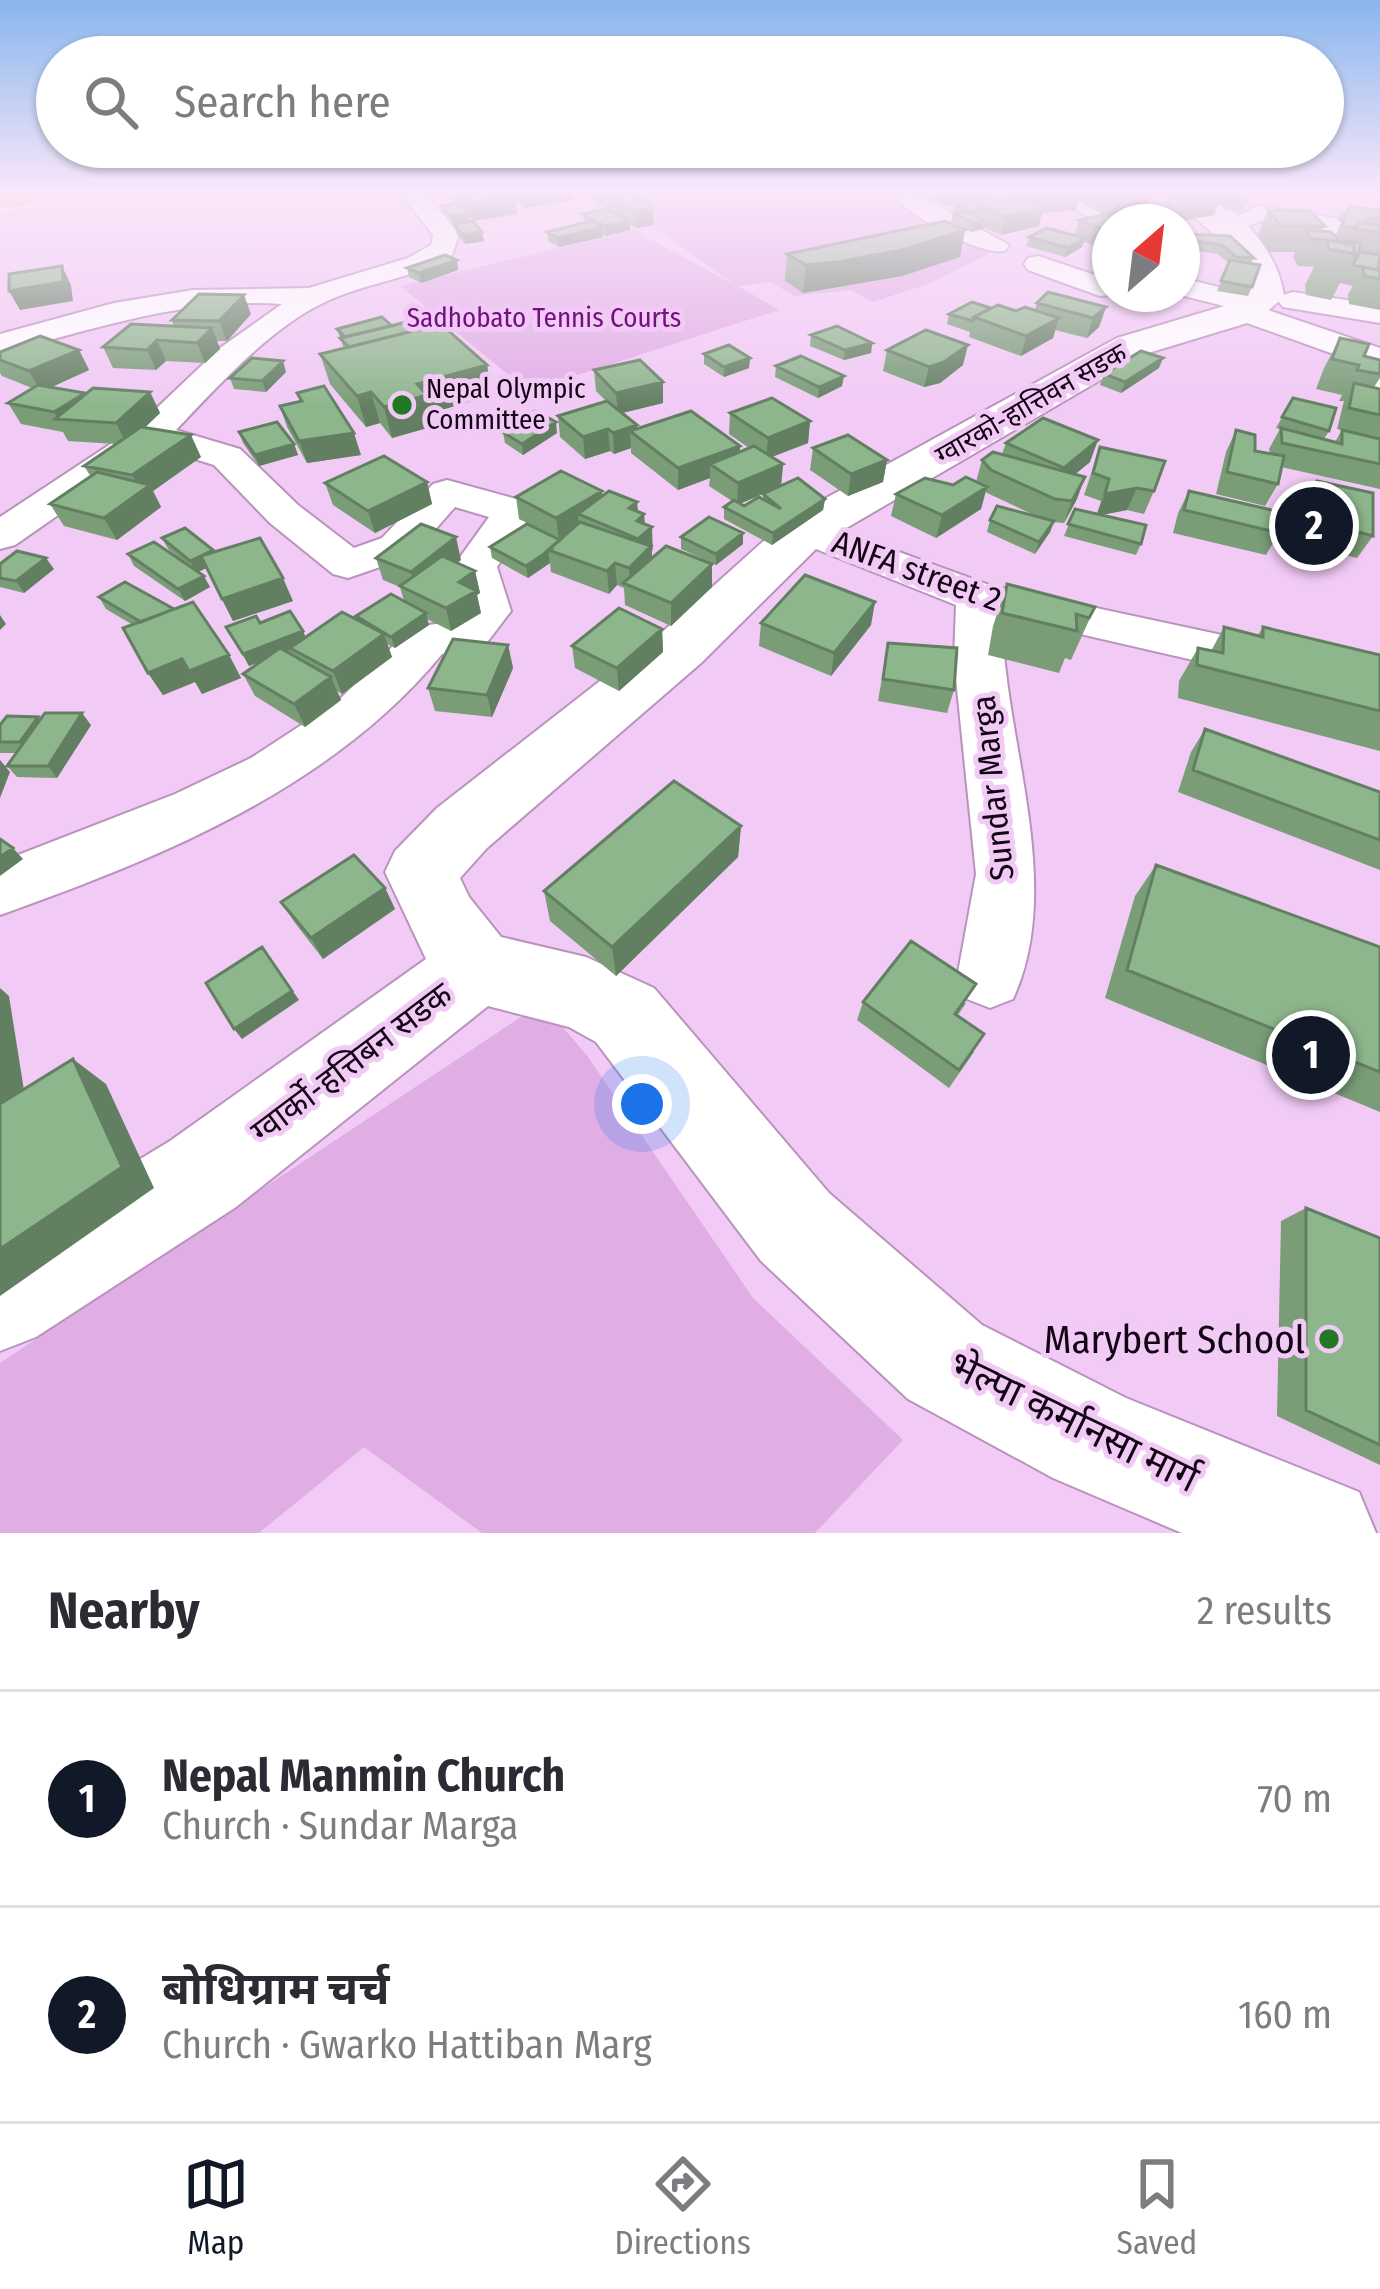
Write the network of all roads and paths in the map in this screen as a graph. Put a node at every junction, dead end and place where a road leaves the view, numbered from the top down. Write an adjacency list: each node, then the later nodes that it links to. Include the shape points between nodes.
1 (416, 265): 6 (street)
2 (1039, 265): 4 (street)
3 (1259, 265): 7 (main road, via 1268,281)
4 (1092, 284)
5 (1200, 291): 7 (street)
6 (311, 297): 9 (street, via 256,292 194,300); 11 (street, via 231,355)
7 (1256, 305): 8 (street); 10 (street, via 1374,357 1367,375); 12 (main road, ग्वारको-हात्तिवन सडक, via 1131,346)
8 (1380, 314)
9 (0, 344)
10 (1380, 407)
11 (151, 434): 13 (street); 16 (street, via 227,457 348,565 397,547 447,492 513,511 475,567 488,611 464,638 429,638 307,751)
12 (806, 530): 14 (street, ANFA street 2); 17 (main road, ग्वार्को-हत्तिबन सडक, via 680,650 462,828 421,872 441,919)
13 (0, 536)
14 (980, 597): 15 (street, ANFA street 2); 18 (street, Sundar Marga, via 978,658 1006,874)
15 (1380, 686)
16 (0, 889)
17 (477, 967): 19 (main road, ग्वार्को-हत्तिबन सडक, via 203,1174); 20 (main road, भेल्पा कर्मानसा मार्ग, via 586,994 625,1015 795,1227 945,1362 1092,1438)
18 (991, 978)
19 (0, 1300)
20 (1318, 1533)

